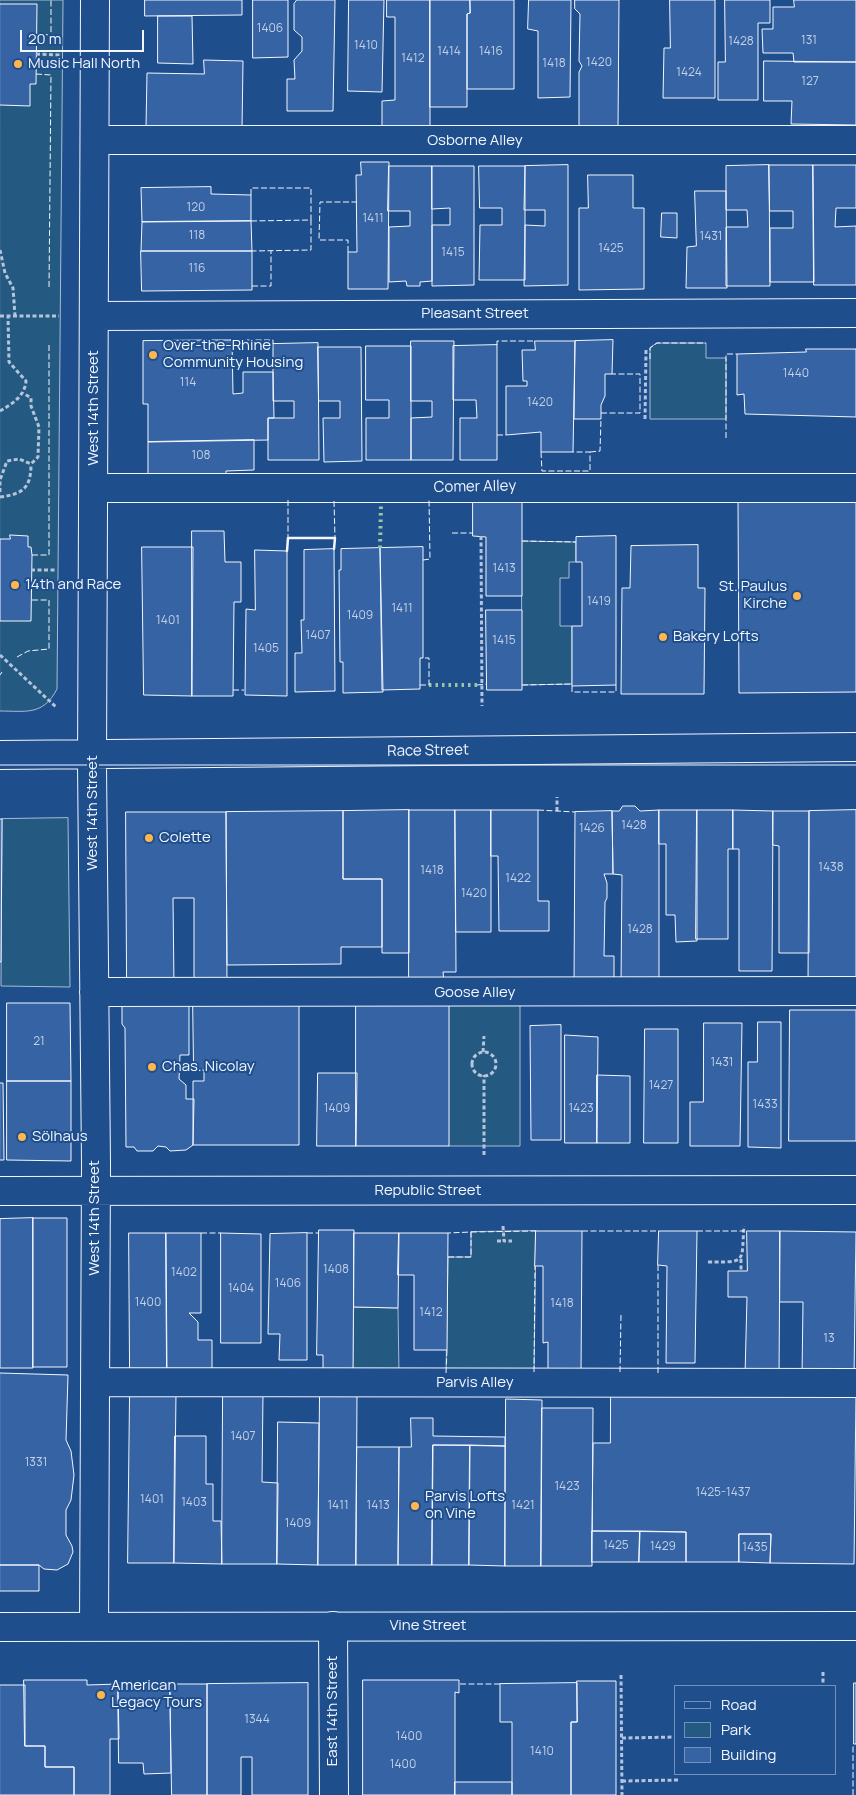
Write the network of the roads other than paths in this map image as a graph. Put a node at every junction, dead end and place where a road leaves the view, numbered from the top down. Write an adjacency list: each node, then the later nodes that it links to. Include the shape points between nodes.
1 (95, 0): 2 (street, West 14th Street)
2 (95, 140): 3 (street, Osborne Alley); 5 (street, West 14th Street)
3 (856, 140)
4 (856, 313): 5 (street, Pleasant Street)
5 (95, 316): 6 (street, West 14th Street)
6 (94, 488): 7 (street, Comer Alley); 9 (street, West 14th Street)
7 (856, 488)
8 (856, 747): 9 (street, Race Street)
9 (93, 754): 10 (street, Race Street); 12 (street, West 14th Street)
10 (0, 755)
11 (856, 991): 12 (street, Goose Alley)
12 (94, 992): 15 (street, West 14th Street)
13 (856, 1190): 15 (street, Republic Street)
14 (0, 1191): 15 (street, Republic Street)
15 (95, 1191): 16 (street, West 14th Street)
16 (94, 1382): 17 (street, Parvis Alley); 18 (street, West 14th Street)
17 (856, 1383)
18 (94, 1626): 19 (street, Vine Street); 21 (street, Vine Street)
19 (333, 1626): 20 (street, Vine Street); 22 (street, East 14th Street)
20 (856, 1626)
21 (0, 1627)
22 (334, 1795)

